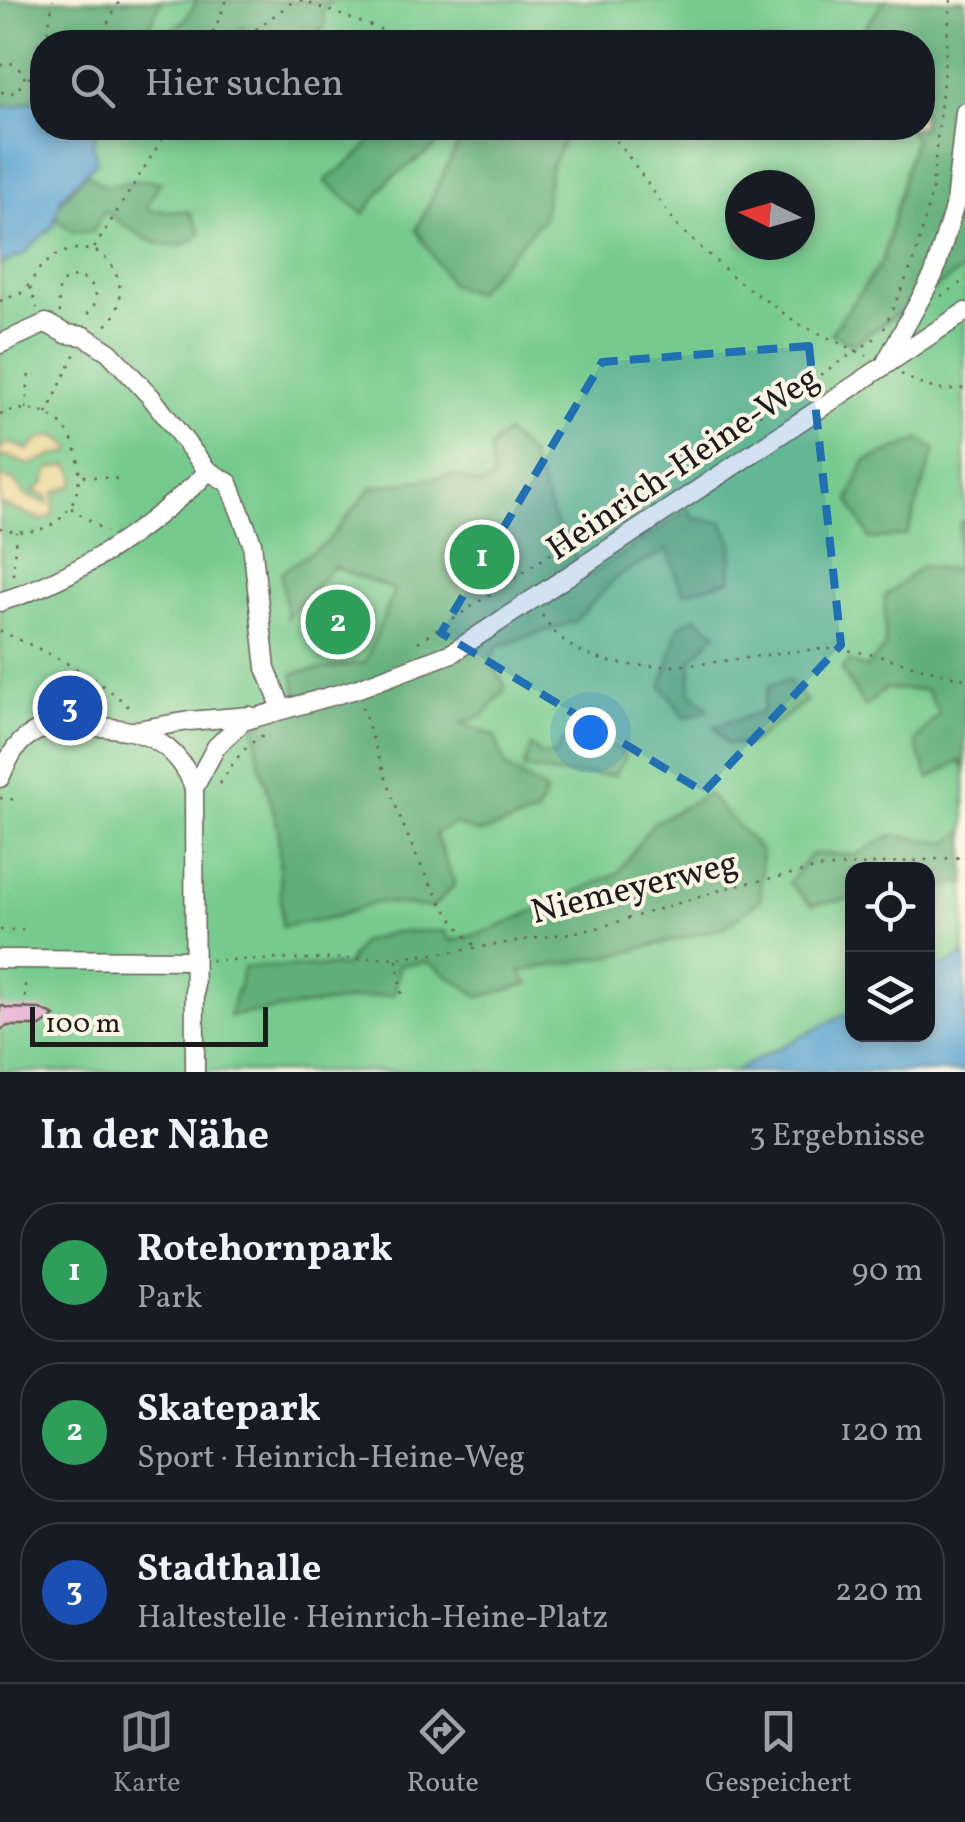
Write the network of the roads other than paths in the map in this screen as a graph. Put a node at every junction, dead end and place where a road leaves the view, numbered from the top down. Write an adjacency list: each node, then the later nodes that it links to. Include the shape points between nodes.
1 (965, 112): 4 (street, via 955,204 934,274)
2 (965, 312): 4 (street, Heinrich-Heine-Weg)
3 (0, 344): 5 (street, via 46,323 84,336 131,373)
4 (885, 364): 8 (street, Heinrich-Heine-Weg, via 452,653)
5 (207, 470): 6 (street, via 122,543 59,580); 8 (street, via 229,483 252,543 266,668)
6 (0, 602)
7 (261, 715): 8 (street, Heinrich-Heine-Weg); 9 (street, Heinrich-Heine-Weg); 11 (street, Heinrich-Heine-Weg, via 227,734)
8 (282, 718)
9 (134, 731): 10 (street, via 37,731 15,746); 11 (street, via 176,754)
10 (0, 778)
11 (194, 788): 13 (street)
12 (0, 959): 13 (street)
13 (194, 960): 14 (street)
14 (195, 1072)

